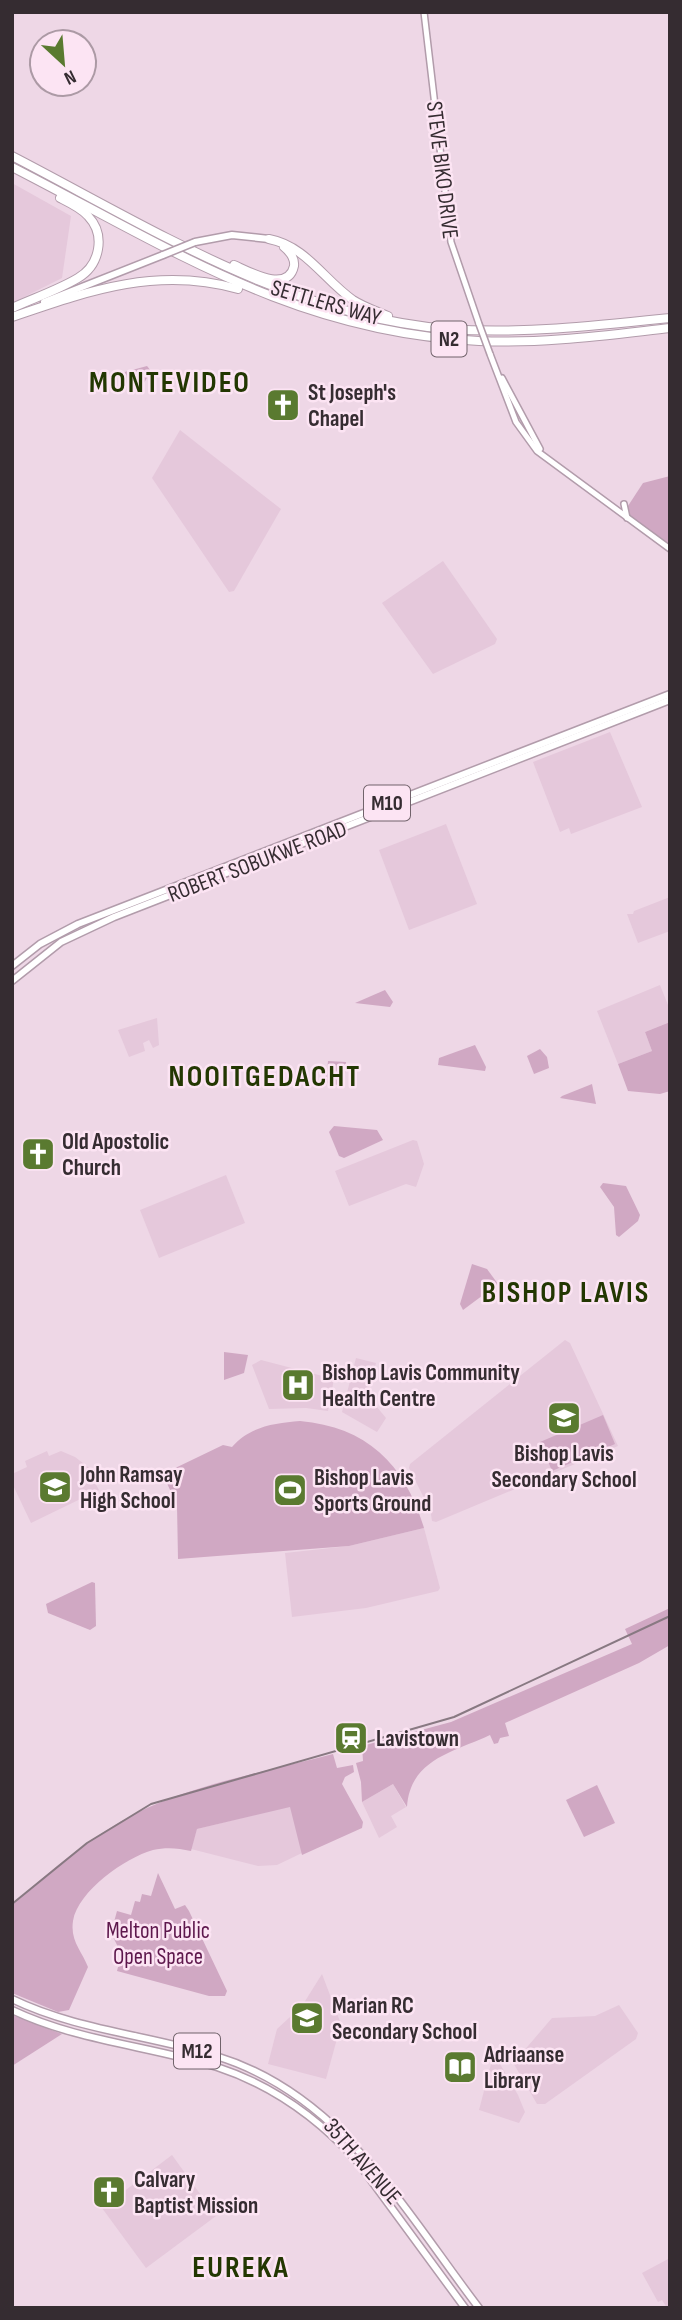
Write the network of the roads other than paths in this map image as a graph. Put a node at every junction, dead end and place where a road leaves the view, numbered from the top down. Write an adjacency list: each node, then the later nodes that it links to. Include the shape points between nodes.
1 (424, 12): 11 (main road, STEVE BIKO DRIVE, via 451,242)
2 (12, 156): 5 (highway, SETTLERS WAY / N2)
3 (12, 169): 7 (highway, SETTLERS WAY / N2, via 220,276); 8 (highway, via 87,215 97,229 99,247 94,263 79,278)
4 (269, 239): 5 (main road, via 232,234); 5 (highway, via 293,259 291,272 282,279 265,278); 11 (highway, via 302,254 352,299 373,311 397,319)
5 (194, 246): 6 (main road, bridge); 11 (highway, SETTLERS WAY / N2, via 252,279 323,305 396,322)
6 (90, 283): 8 (main road); 9 (main road)
7 (285, 303): 9 (highway, via 211,282 154,279 103,286); 12 (highway, SETTLERS WAY / N2, via 377,329 466,341 543,341)
8 (12, 309)
9 (12, 316)
10 (670, 318): 11 (highway, SETTLERS WAY / N2, via 554,330)
11 (476, 327): 14 (main road, STEVE BIKO DRIVE, bridge, via 536,444 553,465)
12 (670, 328)
13 (624, 504): 14 (main road)
14 (627, 519): 15 (main road, STEVE BIKO DRIVE)
15 (670, 549)
16 (670, 694): 18 (main road, ROBERT SOBUKWE ROAD / M10, via 91,918 40,944)
17 (670, 700): 19 (main road, ROBERT SOBUKWE ROAD / M10, via 114,917 61,942)
18 (12, 966)
19 (12, 981)
20 (12, 1999): 23 (main road, 35TH AVENUE / M12, via 55,2016 218,2056 267,2076 302,2098 363,2153)
21 (12, 2010): 22 (main road, 35TH AVENUE / M12, via 70,2032 218,2068 286,2099 357,2161)
22 (465, 2308)
23 (479, 2308)

